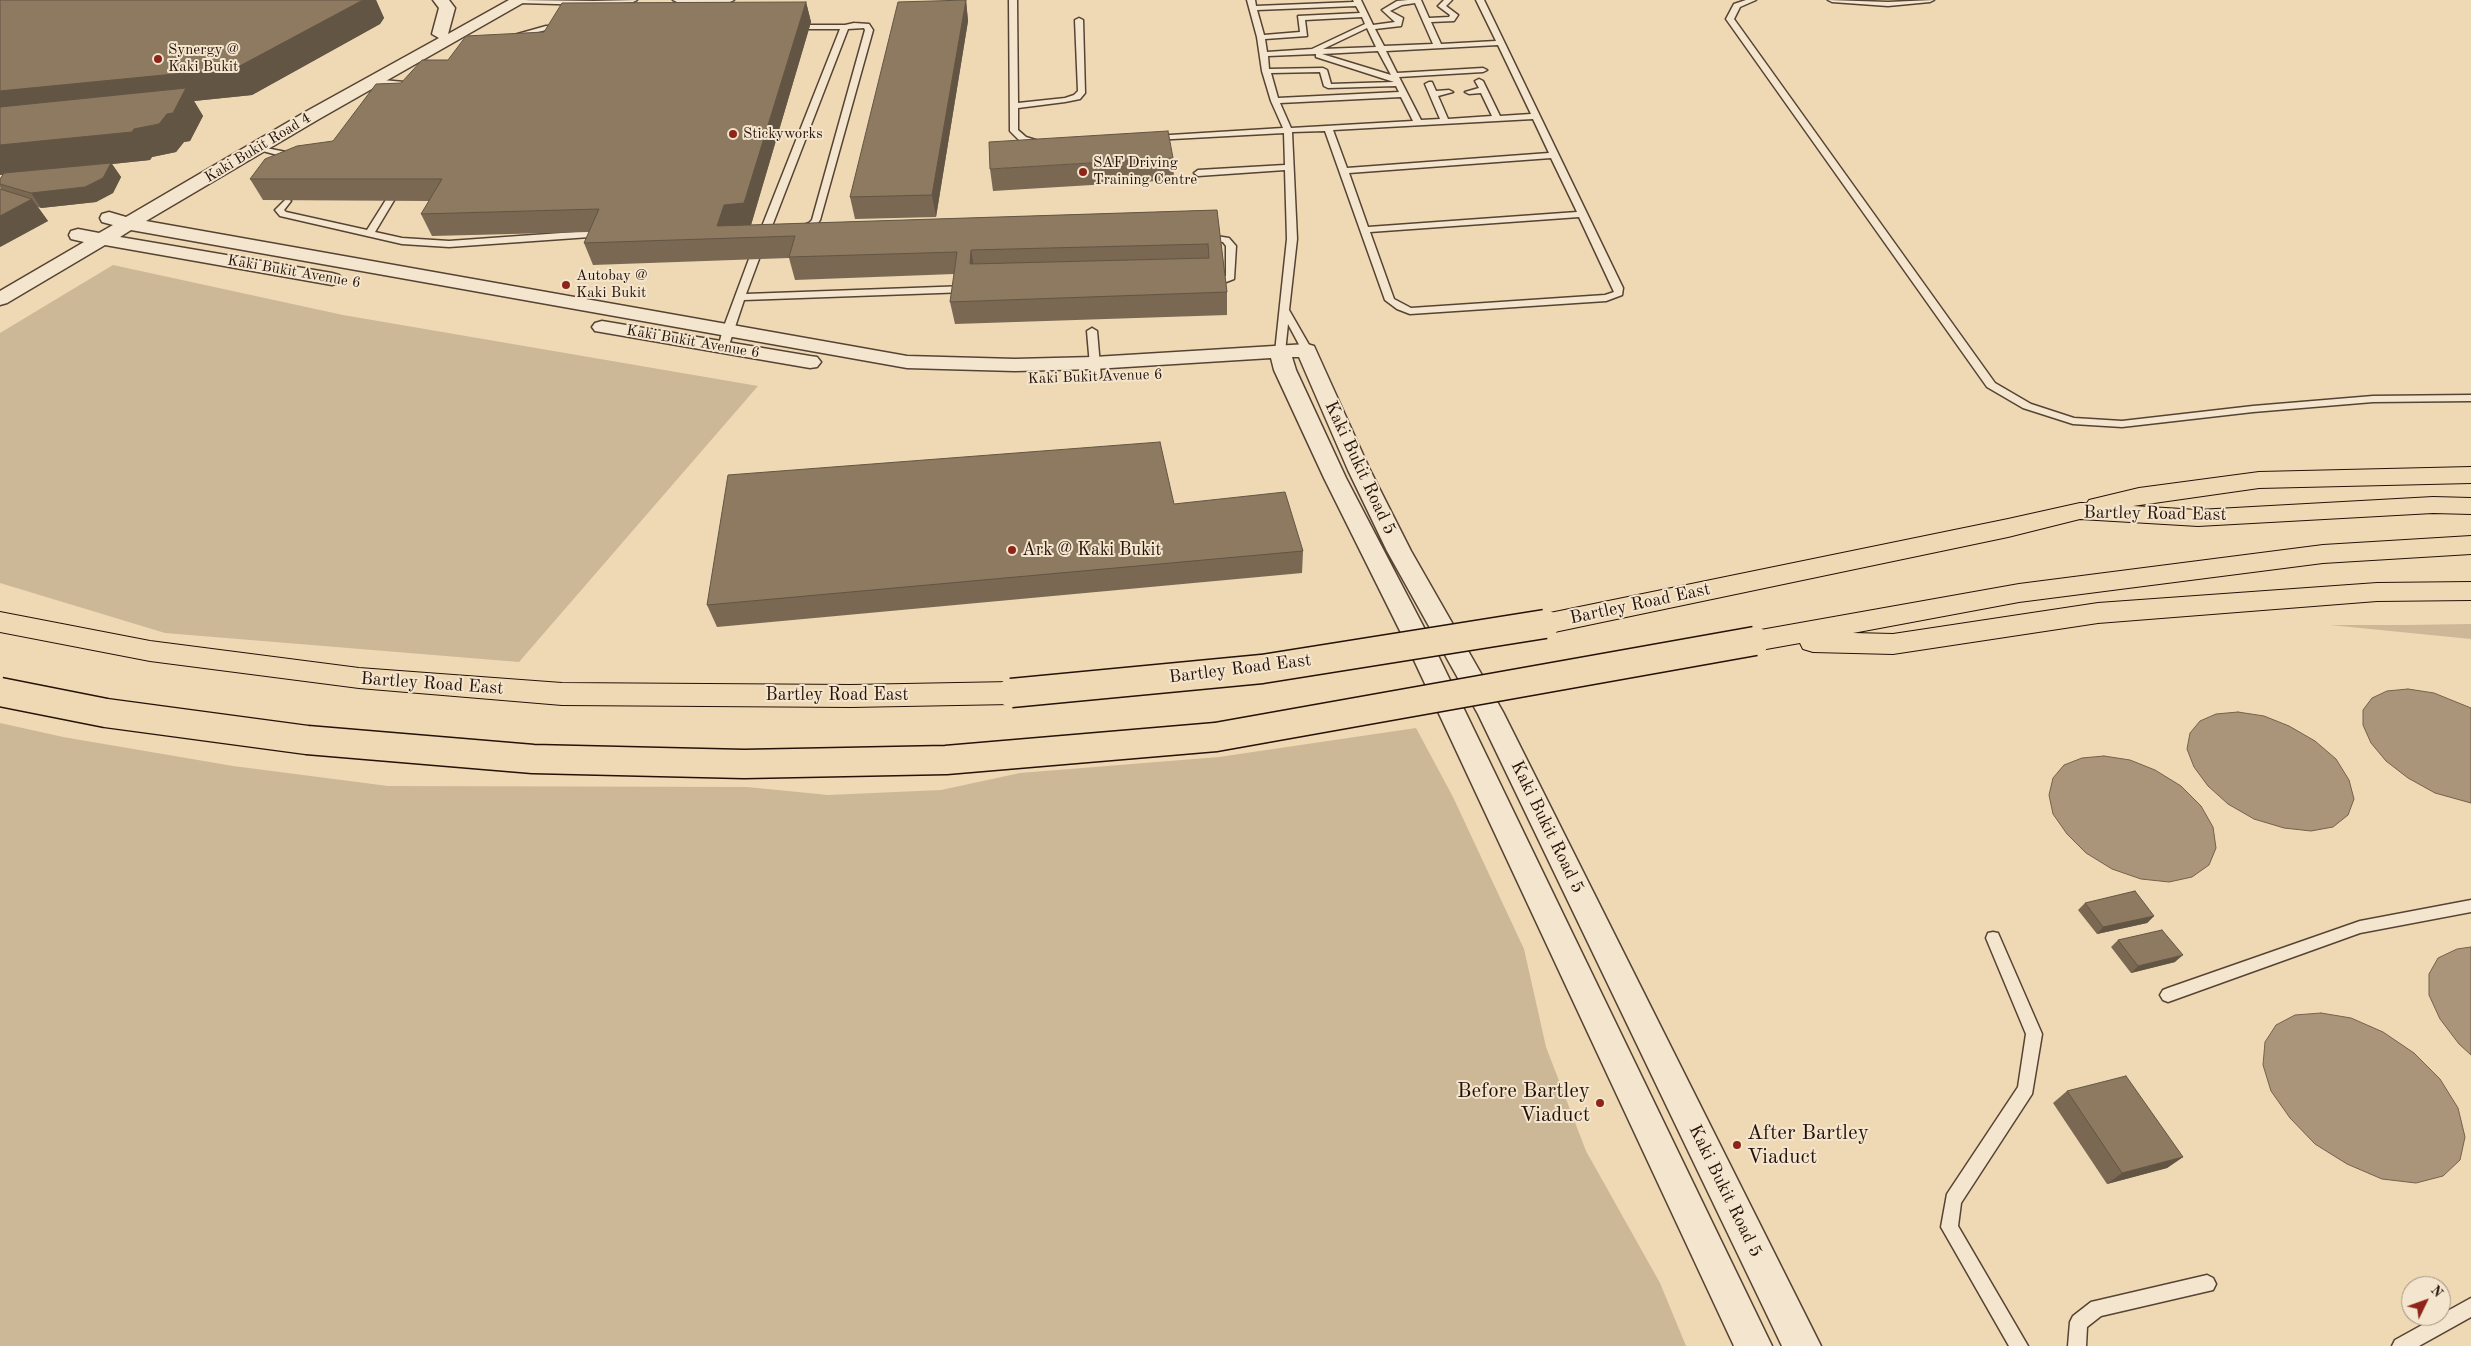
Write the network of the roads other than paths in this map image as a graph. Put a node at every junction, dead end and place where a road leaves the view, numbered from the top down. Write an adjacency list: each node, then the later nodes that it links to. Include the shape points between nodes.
1 (441, 0): 24 (street, via 447,8)
2 (494, 0): 3 (street, Kaki Bukit Road 4); 24 (street, Kaki Bukit Road 4)
3 (520, 0): 4 (lane, Kaki Bukit Road 4, via 594,3); 37 (street, Kaki Bukit Road 4)
4 (633, 0)
5 (676, 0): 6 (lane)
6 (730, 0)
7 (1013, 0): 47 (lane)
8 (1418, 0): 19 (lane); 20 (lane, via 1400,3 1386,10 1400,20 1398,24)
9 (1448, 0): 19 (lane, via 1442,6 1454,15 1451,19)
10 (1480, 0): 27 (lane)
11 (1752, 0): 87 (lane, via 1737,6 1730,19 1991,385 2027,406 2073,421 2122,424 2373,399)
12 (1832, 0): 13 (lane, via 1888,4)
13 (1930, 0)
14 (1358, 2): 15 (lane); 17 (lane)
15 (1316, 3): 16 (lane)
16 (1253, 4): 25 (lane)
17 (1365, 14): 20 (lane); 25 (lane, via 1301,18 1304,34)
18 (1079, 20): 47 (lane, via 1082,91 1077,97 1065,100)
19 (1426, 20): 28 (lane)
20 (1370, 26): 29 (lane); 30 (lane)
21 (845, 27): 23 (lane); 67 (lane); 67 (lane, via 866,26 869,30 816,220 803,228)
22 (566, 28): 26 (lane, via 546,28)
23 (781, 28)
24 (440, 34): 65 (street, Kaki Bukit Road 4, via 296,111)
25 (1261, 37): 31 (lane)
26 (499, 41)
27 (1501, 42): 28 (lane); 48 (lane)
28 (1438, 46): 29 (lane)
29 (1382, 49): 30 (lane); 36 (lane)
30 (1310, 52): 31 (lane); 36 (lane)
31 (1264, 54): 34 (lane)
32 (1446, 61): 35 (lane)
33 (1483, 70): 35 (lane)
34 (1266, 71): 36 (lane, via 1323,70 1328,86); 46 (lane)
35 (1452, 72): 36 (lane)
36 (1397, 79): 44 (lane)
37 (375, 81): 40 (lane); 56 (street, Kaki Bukit Road 4)
38 (1479, 81): 41 (lane)
39 (1430, 84): 45 (lane)
40 (425, 86)
41 (1483, 90): 43 (lane); 49 (lane)
42 (1448, 92): 45 (lane)
43 (1469, 92)
44 (1404, 94): 46 (lane, via 1341,101); 51 (lane)
45 (1433, 94): 50 (lane)
46 (1274, 101): 53 (lane)
47 (1014, 106): 55 (lane, via 1014,130 1023,139)
48 (1536, 116): 49 (lane); 57 (lane)
49 (1497, 118): 50 (lane)
50 (1445, 121): 51 (lane)
51 (1418, 123): 52 (lane)
52 (1328, 128): 53 (lane); 60 (lane)
53 (1288, 130): 54 (lane); 59 (lane)
54 (1149, 139)
55 (1050, 145)
56 (259, 148): 58 (lane); 66 (street, Kaki Bukit Road 4)
57 (1554, 155): 60 (lane); 64 (lane)
58 (306, 160)
59 (1290, 167): 61 (lane); 81 (lane, via 1292,239)
60 (1344, 171): 68 (lane)
61 (1198, 173)
62 (405, 175): 70 (lane)
63 (287, 201): 70 (lane, via 279,210 283,214)
64 (1582, 214): 68 (lane); 68 (lane, via 1619,294 1406,310 1390,300)
65 (109, 218): 66 (street, Kaki Bukit Avenue 6); 71 (street, Kaki Bukit Road 4)
66 (131, 224): 73 (street, Kaki Bukit Road 4); 83 (street, Kaki Bukit Avenue 6, via 546,299)
67 (775, 229): 74 (lane)
68 (1365, 230)
69 (617, 232): 70 (lane, via 517,235 449,244 402,241)
70 (370, 233)
71 (78, 235): 73 (street, Kaki Bukit Avenue 6); 76 (street, Kaki Bukit Road 4)
72 (1196, 237): 77 (lane, via 1216,237 1226,240 1231,246 1231,277)
73 (103, 240): 80 (street, Kaki Bukit Road 4); 83 (street, Kaki Bukit Avenue 6)
74 (763, 244)
75 (754, 259): 79 (lane)
76 (0, 279)
77 (1202, 282)
78 (977, 289): 79 (lane)
79 (740, 297): 83 (lane)
80 (0, 299)
81 (1286, 312): 84 (lane, Kaki Bukit Road 5); 85 (lane)
82 (1092, 331): 86 (lane)
83 (726, 339): 86 (street, Kaki Bukit Avenue 6, via 923,379 964,382)
84 (1311, 359): 85 (street, Kaki Bukit Avenue 6); 102 (street, Kaki Bukit Road 5, via 1358,470 1399,551 1490,712)
85 (1283, 361): 86 (street, Kaki Bukit Avenue 6); 101 (street, Kaki Bukit Road 5, via 1339,487 1419,643)
86 (1095, 370)
87 (2471, 398)
88 (2471, 475): 90 (highway, via 2259,480 2139,496)
89 (2471, 506): 90 (highway, Bartley Road East, via 2433,505 2198,518)
90 (2080, 511): 93 (highway, Bartley Road East, bridge, via 1545,624 1262,669 1011,693 850,696 562,694 359,678 150,652)
91 (2471, 545): 94 (highway, via 2323,554 2019,593)
92 (2471, 591): 94 (highway, via 2377,592 2098,613 1894,644)
93 (0, 622)
94 (1754, 641): 95 (highway, bridge, via 1216,737 946,760 744,764 533,759 308,740 106,713)
95 (0, 692)
96 (2471, 906): 98 (lane, via 2360,927)
97 (1993, 938): 103 (lane, via 2034,1034 2026,1089 1953,1200 1948,1227)
98 (2168, 995)
99 (2206, 1284): 104 (lane, via 2097,1308 2079,1322)
100 (2471, 1307): 105 (lane)
101 (1752, 1346)
102 (1802, 1346)
103 (2019, 1346)
104 (2077, 1346)
105 (2401, 1346)

